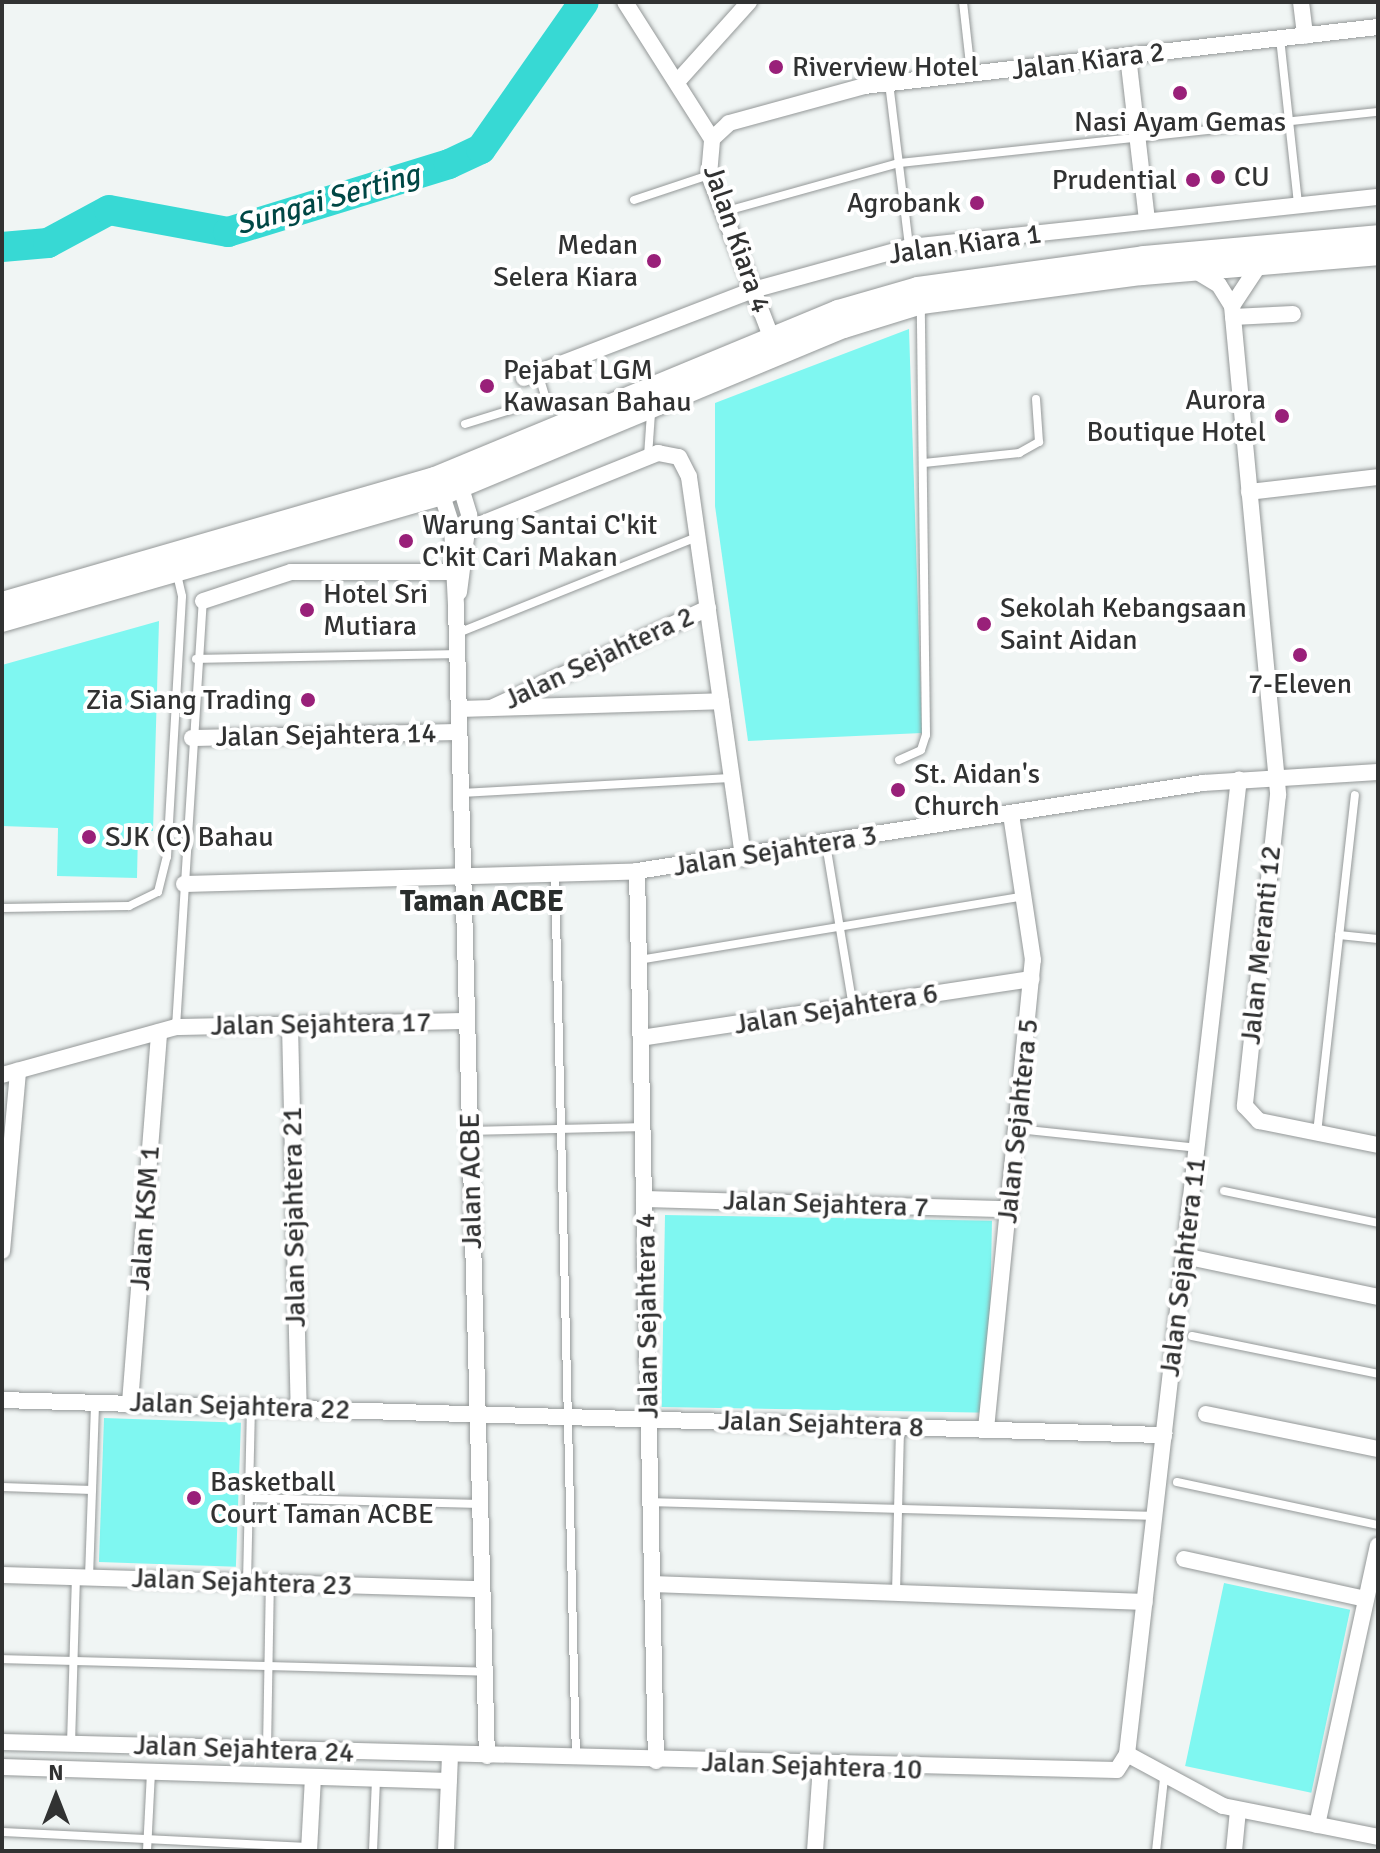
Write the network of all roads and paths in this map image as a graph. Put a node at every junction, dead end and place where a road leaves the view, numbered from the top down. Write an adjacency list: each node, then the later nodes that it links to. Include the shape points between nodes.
1 (625, 2): 10 (street)
2 (749, 2): 10 (street)
3 (963, 2): 9 (lane)
4 (1301, 2): 6 (street)
5 (1378, 27): 6 (street, Jalan Kiara 2)
6 (1305, 36): 7 (street, Jalan Kiara 2)
7 (1280, 38): 8 (street, Jalan Kiara 2); 13 (lane)
8 (1128, 56): 9 (street, Jalan Kiara 2); 14 (street)
9 (971, 74): 11 (street, Jalan Kiara 2)
10 (677, 82): 15 (street)
11 (889, 83): 15 (street, Jalan Kiara 2, via 729,123); 16 (lane)
12 (1378, 112): 13 (lane)
13 (1289, 121): 14 (lane); 20 (lane)
14 (1137, 137): 16 (lane); 22 (street)
15 (712, 139): 17 (street, Jalan Kiara 4)
16 (899, 163): 21 (lane); 24 (lane)
17 (709, 175): 19 (lane); 21 (street, Jalan Kiara 4)
18 (1378, 197): 20 (street, Jalan Kiara 1)
19 (634, 200)
20 (1298, 205): 22 (street, Jalan Kiara 1)
21 (723, 212): 28 (street, Jalan Kiara 4)
22 (1147, 221): 24 (street, Jalan Kiara 1)
23 (1378, 236): 29 (main road, via 1144,257)
24 (909, 247): 28 (street, Jalan Kiara 1)
25 (1378, 254): 26 (main road)
26 (1259, 265): 27 (main road); 30 (street)
27 (1194, 270): 29 (main road); 30 (street, via 1219,285)
28 (753, 290): 32 (street, Jalan Kiara 4); 33 (street, Jalan Kiara 1)
29 (920, 296): 32 (main road); 38 (lane)
30 (1233, 312): 31 (street); 41 (street, Jalan Meranti 12)
31 (1293, 314)
32 (774, 346): 35 (main road); 40 (main road)
33 (531, 375): 36 (lane, via 546,399)
34 (1036, 399): 38 (lane, via 1039,442 1019,453)
35 (655, 405): 37 (lane); 40 (main road)
36 (465, 424)
37 (648, 456): 42 (street); 43 (street, via 675,454 689,477)
38 (924, 463): 59 (lane, via 926,735 921,750)
39 (1378, 477): 41 (street)
40 (448, 482): 42 (street, Jalan ACBE); 44 (main road); 45 (street, Jalan ACBE)
41 (1249, 492): 61 (street, Jalan Meranti 12)
42 (469, 529): 48 (street, Jalan ACBE)
43 (698, 537): 49 (street); 51 (lane)
44 (175, 567): 47 (main road); 50 (main road); 74 (lane, via 167,857 158,892 129,906)
45 (452, 572): 46 (street, via 291,572); 48 (street, Jalan ACBE)
46 (203, 601): 53 (lane)
47 (2, 603)
48 (456, 606): 51 (street, Jalan ACBE)
49 (708, 608): 54 (street); 55 (street, Jalan Sejahtera 2)
50 (2, 621)
51 (457, 634): 52 (street, Jalan ACBE)
52 (458, 654): 53 (lane); 56 (street, Jalan ACBE)
53 (196, 659): 58 (lane)
54 (721, 701): 55 (street, Jalan Sejahtera 2); 62 (street)
55 (491, 708): 56 (street, Jalan Sejahtera 2)
56 (459, 709): 57 (street, Jalan ACBE)
57 (459, 732): 58 (street, Jalan Sejahtera 14); 64 (street, Jalan ACBE)
58 (192, 738): 72 (lane)
59 (899, 760)
60 (1378, 772): 61 (street, Jalan Sejahtera 3)
61 (1275, 777): 63 (street, Jalan Sejahtera 3); 90 (street, Jalan Meranti 12, via 1248,1113)
62 (731, 778): 64 (lane); 68 (street)
63 (1239, 779): 66 (street, Jalan Sejahtera 3); 92 (street, Jalan Sejahtera 11)
64 (461, 793): 71 (street, Jalan ACBE)
65 (1355, 795): 76 (lane)
66 (1011, 814): 67 (street, Jalan Sejahtera 3); 73 (street, Jalan Sejahtera 5)
67 (826, 844): 68 (street, Jalan Sejahtera 3); 75 (lane)
68 (743, 858): 69 (street, Jalan Sejahtera 3)
69 (637, 871): 70 (street, Jalan Sejahtera 3); 78 (street, Jalan Sejahtera 4)
70 (555, 875): 71 (street, Jalan Sejahtera 3); 87 (lane)
71 (464, 879): 72 (street, Jalan Sejahtera 3); 81 (street, Jalan ACBE)
72 (184, 884): 83 (lane)
73 (1024, 896): 75 (lane); 79 (street, Jalan Sejahtera 5)
74 (2, 908)
75 (839, 927): 78 (lane); 80 (lane)
76 (1339, 935): 77 (lane); 90 (lane)
77 (1378, 939)
78 (639, 960): 84 (street, Jalan Sejahtera 4)
79 (1032, 979): 80 (street, Jalan Sejahtera 6); 88 (street, Jalan Sejahtera 5)
80 (853, 1007): 84 (street, Jalan Sejahtera 6)
81 (467, 1021): 82 (street, Jalan Sejahtera 17); 89 (street, Jalan ACBE)
82 (290, 1025): 83 (street, Jalan Sejahtera 17); 106 (street, Jalan Sejahtera 21)
83 (167, 1030): 85 (street, Jalan Sejahtera 17); 104 (street, Jalan KSM 1)
84 (641, 1038): 86 (street, Jalan Sejahtera 4)
85 (10, 1073): 97 (street)
86 (643, 1127): 87 (lane); 94 (street, Jalan Sejahtera 4)
87 (561, 1129): 89 (lane); 109 (lane)
88 (1017, 1129): 92 (lane); 95 (street, Jalan Sejahtera 5)
89 (470, 1131): 107 (street, Jalan ACBE)
90 (1317, 1133): 91 (street)
91 (1378, 1145)
92 (1197, 1148): 98 (street, Jalan Sejahtera 11)
93 (1224, 1191): 96 (lane)
94 (644, 1199): 95 (street, Jalan Sejahtera 7); 110 (street, Jalan Sejahtera 4)
95 (1009, 1209): 112 (street, Jalan Sejahtera 5)
96 (1378, 1223)
97 (2, 1251)
98 (1184, 1256): 99 (street); 113 (street, Jalan Sejahtera 11)
99 (1378, 1297)
100 (1192, 1336): 101 (lane)
101 (1378, 1374)
102 (2, 1400): 103 (street, Jalan Sejahtera 22)
103 (95, 1402): 104 (street, Jalan Sejahtera 22); 117 (lane)
104 (130, 1403): 105 (street, Jalan Sejahtera 22)
105 (251, 1407): 106 (street, Jalan Sejahtera 22); 118 (lane)
106 (299, 1408): 107 (street, Jalan Sejahtera 22)
107 (477, 1413): 109 (street, Jalan Sejahtera 8); 120 (street, Jalan ACBE)
108 (1206, 1414): 114 (street)
109 (568, 1416): 110 (street, Jalan Sejahtera 8); 145 (lane)
110 (649, 1419): 111 (street, Jalan Sejahtera 8); 119 (street, Jalan Sejahtera 4)
111 (901, 1426): 112 (street, Jalan Sejahtera 8); 121 (lane)
112 (986, 1429): 113 (street, Jalan Sejahtera 8)
113 (1164, 1435): 122 (street, Jalan Sejahtera 11)
114 (1378, 1449)
115 (1177, 1482): 123 (lane)
116 (2, 1487): 117 (lane)
117 (92, 1490): 127 (lane)
118 (249, 1498): 120 (lane); 128 (lane)
119 (651, 1502): 121 (lane); 130 (street, Jalan Sejahtera 4)
120 (480, 1504): 131 (street, Jalan ACBE)
121 (898, 1509): 122 (lane); 132 (lane)
122 (1154, 1516): 134 (street, Jalan Sejahtera 11)
123 (1378, 1525)
124 (1378, 1551): 133 (street)
125 (1184, 1559): 133 (street)
126 (2, 1575): 127 (street, Jalan Sejahtera 23)
127 (82, 1577): 128 (street, Jalan Sejahtera 23); 136 (lane)
128 (247, 1582): 129 (street, Jalan Sejahtera 23)
129 (270, 1582): 131 (street, Jalan Sejahtera 23); 137 (lane)
130 (653, 1584): 132 (street); 146 (street, Jalan Sejahtera 4)
131 (482, 1589): 138 (street, Jalan ACBE)
132 (896, 1593): 134 (street)
133 (1366, 1599): 155 (street)
134 (1145, 1602): 142 (street, Jalan Sejahtera 11)
135 (2, 1659): 136 (lane)
136 (73, 1661): 137 (lane); 140 (lane)
137 (268, 1666): 138 (lane); 141 (lane)
138 (484, 1672): 144 (street, Jalan ACBE)
139 (2, 1742): 140 (street, Jalan Sejahtera 24)
140 (71, 1744): 141 (street, Jalan Sejahtera 24)
141 (267, 1749): 143 (street, Jalan Sejahtera 24)
142 (1127, 1754): 147 (street, Jalan Sejahtera 10, via 1117,1770 1102,1774); 151 (street)
143 (450, 1755): 144 (street, Jalan Sejahtera 24); 153 (street)
144 (487, 1756): 145 (street, Jalan Sejahtera 10)
145 (576, 1759): 146 (street, Jalan Sejahtera 10)
146 (656, 1761): 147 (street, Jalan Sejahtera 10)
147 (821, 1766): 163 (street)
148 (2, 1767): 149 (street)
149 (151, 1773): 150 (street); 158 (lane)
150 (313, 1777): 152 (street); 159 (street)
151 (1164, 1778): 154 (street); 164 (lane)
152 (376, 1779): 153 (street); 161 (lane)
153 (449, 1781): 162 (street)
154 (1238, 1810): 155 (street); 165 (street)
155 (1317, 1825): 157 (street)
156 (2, 1832): 158 (lane)
157 (1378, 1837)
158 (147, 1839): 159 (lane); 160 (lane)
159 (309, 1849)
160 (147, 1851)
161 (373, 1851)
162 (446, 1851)
163 (815, 1851)
164 (1156, 1851)
165 (1234, 1851)

